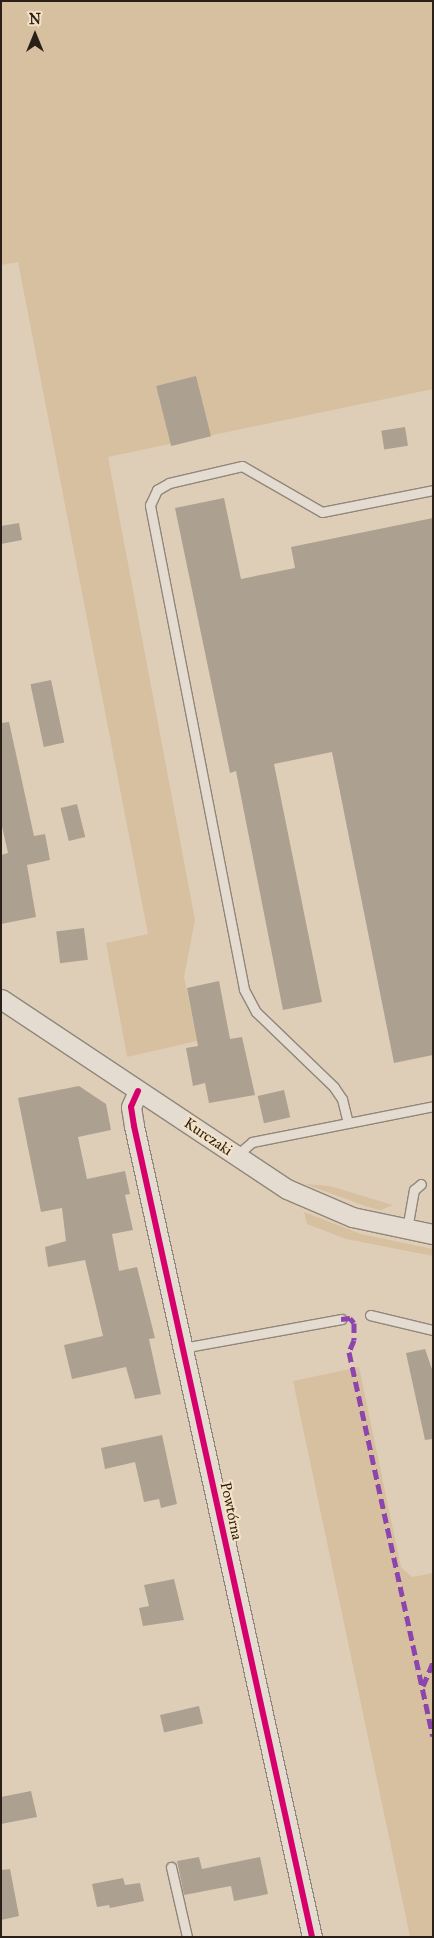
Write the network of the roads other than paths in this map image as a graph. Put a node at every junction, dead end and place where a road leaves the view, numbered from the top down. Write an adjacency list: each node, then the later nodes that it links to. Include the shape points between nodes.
1 (433, 490): 5 (lane, via 322,512 242,466 169,483 157,490 150,505 244,988 256,1012 334,1088 342,1099)
2 (1, 1000): 3 (street, Kurczaki)
3 (138, 1091): 6 (street, Kurczaki); 13 (street, Powtórna, via 131,1113)
4 (433, 1106): 5 (lane)
5 (348, 1123): 6 (lane, via 252,1142)
6 (236, 1156): 8 (street, Kurczaki, via 324,1207)
7 (421, 1184): 8 (lane, via 414,1190)
8 (408, 1230): 9 (street, Kurczaki)
9 (433, 1234)
10 (370, 1315): 12 (lane)
11 (341, 1319): 13 (lane)
12 (433, 1330)
13 (182, 1348): 16 (street, Powtórna)
14 (171, 1867): 15 (lane)
15 (187, 1937)
16 (312, 1937)

